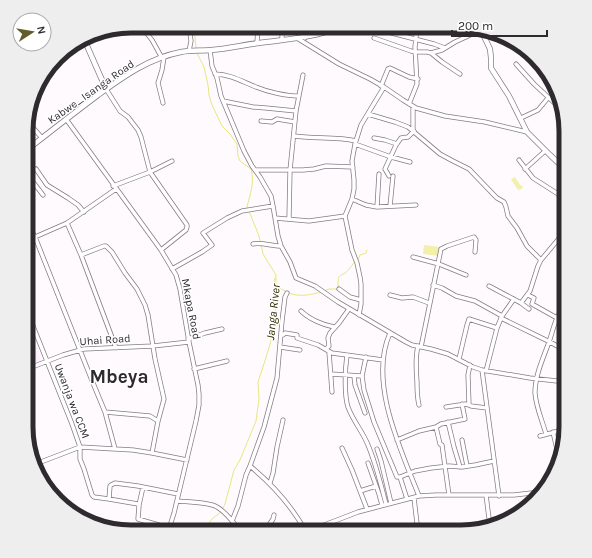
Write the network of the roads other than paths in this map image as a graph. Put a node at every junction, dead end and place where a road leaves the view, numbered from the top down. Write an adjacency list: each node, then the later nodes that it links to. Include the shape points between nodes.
1 (146, 33): 25 (street)
2 (190, 33): 22 (street)
3 (258, 33): 18 (street)
4 (282, 33): 16 (street)
5 (305, 33): 14 (street)
6 (322, 33): 14 (street, Kabwe_Isanga Road)
7 (391, 33): 17 (street)
8 (416, 33): 17 (street)
9 (458, 33): 12 (street)
10 (473, 34): 12 (street)
11 (484, 36): 41 (street, via 490,49 491,68)
12 (466, 37): 20 (street)
13 (297, 38): 14 (street, Kabwe_Isanga Road); 16 (street, Kabwe_Isanga Road); 31 (street)
14 (305, 38)
15 (374, 38): 23 (street)
16 (282, 40): 18 (street, Kabwe_Isanga Road)
17 (415, 40): 20 (street); 23 (street)
18 (257, 43): 21 (street, Kabwe_Isanga Road)
19 (86, 44): 32 (street)
20 (445, 48): 24 (street)
21 (210, 50): 22 (street, Kabwe_Isanga Road); 27 (street)
22 (191, 51): 25 (street, Kabwe_Isanga Road)
23 (415, 52): 24 (street); 30 (street)
24 (431, 53): 28 (street)
25 (163, 57): 32 (street, Kabwe_Isanga Road, via 132,71); 36 (street, via 158,83)
26 (516, 64): 34 (street)
27 (215, 74): 33 (street, via 226,75 262,89); 35 (street)
28 (460, 74)
29 (303, 75): 33 (street)
30 (418, 79): 31 (street, via 389,68); 38 (street)
31 (383, 87): 38 (street); 40 (street)
32 (106, 89): 42 (street, Kabwe_Isanga Road); 65 (street, via 120,111 128,117 140,134)
33 (299, 96): 39 (street)
34 (548, 98): 37 (street); 41 (street, via 538,110)
35 (223, 101): 39 (street); 63 (street)
36 (162, 103)
37 (555, 104)
38 (411, 105): 46 (street); 47 (street, via 444,116)
39 (296, 111): 44 (street)
40 (368, 114): 46 (street, via 403,124); 51 (street)
41 (521, 118): 47 (street)
42 (66, 119): 49 (street, Kabwe_Isanga Road); 68 (street, Mkapa Road)
43 (261, 121): 44 (street, via 272,122 277,119)
44 (295, 122): 48 (street)
45 (33, 128): 49 (street)
46 (413, 131): 52 (street, via 408,137 401,138); 91 (street, via 440,154 469,169 496,198 504,202 508,216 518,228 526,246)
47 (527, 132): 54 (street)
48 (294, 136): 51 (street); 64 (street)
49 (42, 138): 53 (street, Kabwe_Isanga Road)
50 (374, 138): 52 (street)
51 (355, 142): 55 (street); 60 (street)
52 (397, 144): 55 (street)
53 (33, 145)
54 (545, 151): 59 (street); 62 (street)
55 (391, 157): 58 (street); 74 (street, via 385,169 391,176)
56 (519, 160): 62 (street)
57 (172, 161): 65 (street)
58 (410, 162)
59 (559, 164)
60 (353, 167): 64 (street, via 326,166); 71 (street)
61 (36, 169): 76 (street, via 47,185 78,205)
62 (525, 169): 70 (street)
63 (255, 170): 64 (street); 73 (street, via 269,193)
64 (290, 170): 79 (street)
65 (150, 172): 68 (street); 87 (street, via 187,225 186,230)
66 (379, 174): 75 (street)
67 (33, 182): 69 (street)
68 (115, 188): 76 (street); 87 (street, Mkapa Road)
69 (43, 195)
70 (559, 195)
71 (352, 199): 75 (street); 77 (street)
72 (416, 205): 74 (street)
73 (273, 206): 78 (street); 93 (street, via 242,211 202,233 212,245)
74 (390, 206): 75 (street)
75 (377, 207)
76 (84, 212): 80 (street)
77 (345, 216): 79 (street, via 310,221); 102 (street, via 357,263)
78 (275, 218): 79 (street); 86 (street)
79 (289, 219)
80 (67, 223): 82 (street); 89 (street)
81 (33, 232): 82 (street)
82 (36, 237): 83 (street); 124 (street)
83 (33, 238)
84 (559, 238): 91 (street)
85 (253, 244): 86 (street)
86 (281, 246): 105 (street, via 296,278 313,285)
87 (160, 250): 93 (street, Mkapa Road)
88 (474, 252): 92 (street, via 476,240 473,237 444,247 441,250)
89 (81, 255): 119 (street, via 104,246 112,252 141,296 148,315); 123 (street)
90 (413, 257): 92 (street)
91 (541, 260): 100 (street)
92 (439, 264): 94 (street); 95 (street)
93 (172, 269): 117 (street, Mkapa Road, via 180,289)
94 (466, 275)
95 (433, 285): 103 (street); 109 (street, via 475,302)
96 (489, 286): 101 (street)
97 (339, 289): 102 (street, via 350,297)
98 (287, 293): 116 (street)
99 (390, 295): 103 (street, via 413,297)
100 (528, 295): 104 (street); 110 (street, via 534,298 532,304)
101 (514, 299): 104 (street); 109 (street)
102 (361, 300): 108 (street)
103 (429, 303): 121 (street)
104 (521, 303): 106 (street)
105 (349, 309): 108 (street); 112 (street)
106 (529, 309)
107 (301, 311): 112 (street)
108 (359, 315): 115 (street)
109 (502, 317): 113 (street); 118 (street)
110 (558, 318): 118 (street)
111 (33, 326): 131 (street, Uwanja wa CCM)
112 (334, 327): 126 (street, via 328,336)
113 (497, 328): 129 (street, via 469,319); 136 (street)
114 (222, 329): 117 (street, Uhai Road)
115 (390, 333): 121 (street); 130 (street)
116 (281, 335): 120 (street); 126 (street, via 297,335 297,338)
117 (188, 341): 119 (street, Uhai Road); 135 (street, Mkapa Road)
118 (550, 342): 122 (street); 141 (street)
119 (153, 346): 123 (street, Uhai Road); 152 (street, via 164,399)
120 (280, 347): 125 (street); 171 (street, via 276,384)
121 (419, 347): 129 (street); 145 (street, via 416,353)
122 (559, 347)
123 (116, 348): 124 (street, Uhai Road)
124 (80, 350): 131 (street, Uhai Road); 149 (street)
125 (300, 350)
126 (327, 351): 127 (street); 137 (street)
127 (347, 355): 128 (street); 138 (street)
128 (366, 357): 130 (street); 140 (street)
129 (459, 359): 133 (street)
130 (383, 360): 159 (street, via 386,401)
131 (47, 361): 134 (street, Uhai Road); 161 (street, Uwanja wa CCM)
132 (228, 361): 135 (street)
133 (470, 365): 136 (street); 146 (street)
134 (33, 367)
135 (194, 369): 167 (street, Mkapa Road, via 199,390 199,405)
136 (484, 370): 141 (street); 148 (street)
137 (331, 374): 138 (street); 143 (street)
138 (346, 375): 139 (street); 191 (street, via 348,407 368,444)
139 (354, 376): 140 (street); 150 (street)
140 (362, 376): 176 (street, via 374,422 396,476)
141 (537, 379): 142 (street); 157 (street, via 537,405)
142 (559, 382)
143 (332, 392)
144 (462, 404): 146 (street); 147 (street); 153 (street, via 465,419)
145 (419, 405)
146 (469, 405): 148 (street)
147 (446, 407)
148 (487, 408): 168 (street)
149 (105, 412): 152 (street, via 150,416); 164 (street)
150 (365, 413)
151 (283, 420): 177 (street)
152 (158, 421): 166 (street)
153 (448, 422): 154 (street); 174 (street)
154 (436, 427): 159 (street); 172 (street)
155 (559, 431): 156 (street)
156 (553, 432): 157 (street); 162 (street)
157 (546, 434): 158 (street)
158 (540, 436)
159 (397, 440): 175 (street)
160 (462, 440): 173 (street)
161 (80, 447): 164 (street); 169 (street); 188 (street, Uwanja wa CCM, via 80,456 92,495)
162 (557, 447)
163 (342, 448): 180 (street)
164 (115, 449): 166 (street)
165 (377, 449): 191 (street, via 381,461)
166 (152, 453): 167 (street)
167 (187, 460): 182 (street, Mkapa Road)
168 (494, 461): 173 (street); 186 (street)
169 (40, 463)
170 (368, 464): 178 (street)
171 (250, 466): 177 (street); 196 (street)
172 (445, 466): 174 (street); 175 (street); 183 (street)
173 (467, 466): 174 (street)
174 (460, 467)
175 (410, 473): 176 (street); 185 (street)
176 (400, 477): 189 (street)
177 (270, 483): 200 (street)
178 (376, 486): 180 (street); 191 (street)
179 (143, 487): 182 (street); 188 (street, via 113,484 110,486); 192 (street)
180 (360, 491): 193 (street)
181 (533, 493): 186 (street)
182 (178, 494): 190 (street, Mkapa Road)
183 (449, 495): 184 (street); 185 (street)
184 (486, 495): 186 (street); 195 (street)
185 (419, 496): 187 (street)
186 (499, 496)
187 (414, 498): 189 (street); 202 (street)
188 (108, 499): 192 (street)
189 (407, 499): 191 (street)
190 (177, 501): 196 (street, via 217,507); 198 (street, Mkapa Road)
191 (386, 504): 193 (street)
192 (139, 505): 197 (street, via 138,519)
193 (367, 509): 201 (street)
194 (274, 515): 199 (street)
195 (489, 521)
196 (233, 523)
197 (155, 525)
198 (170, 525)
199 (269, 525)
200 (302, 525)
201 (325, 525)
202 (417, 525)

